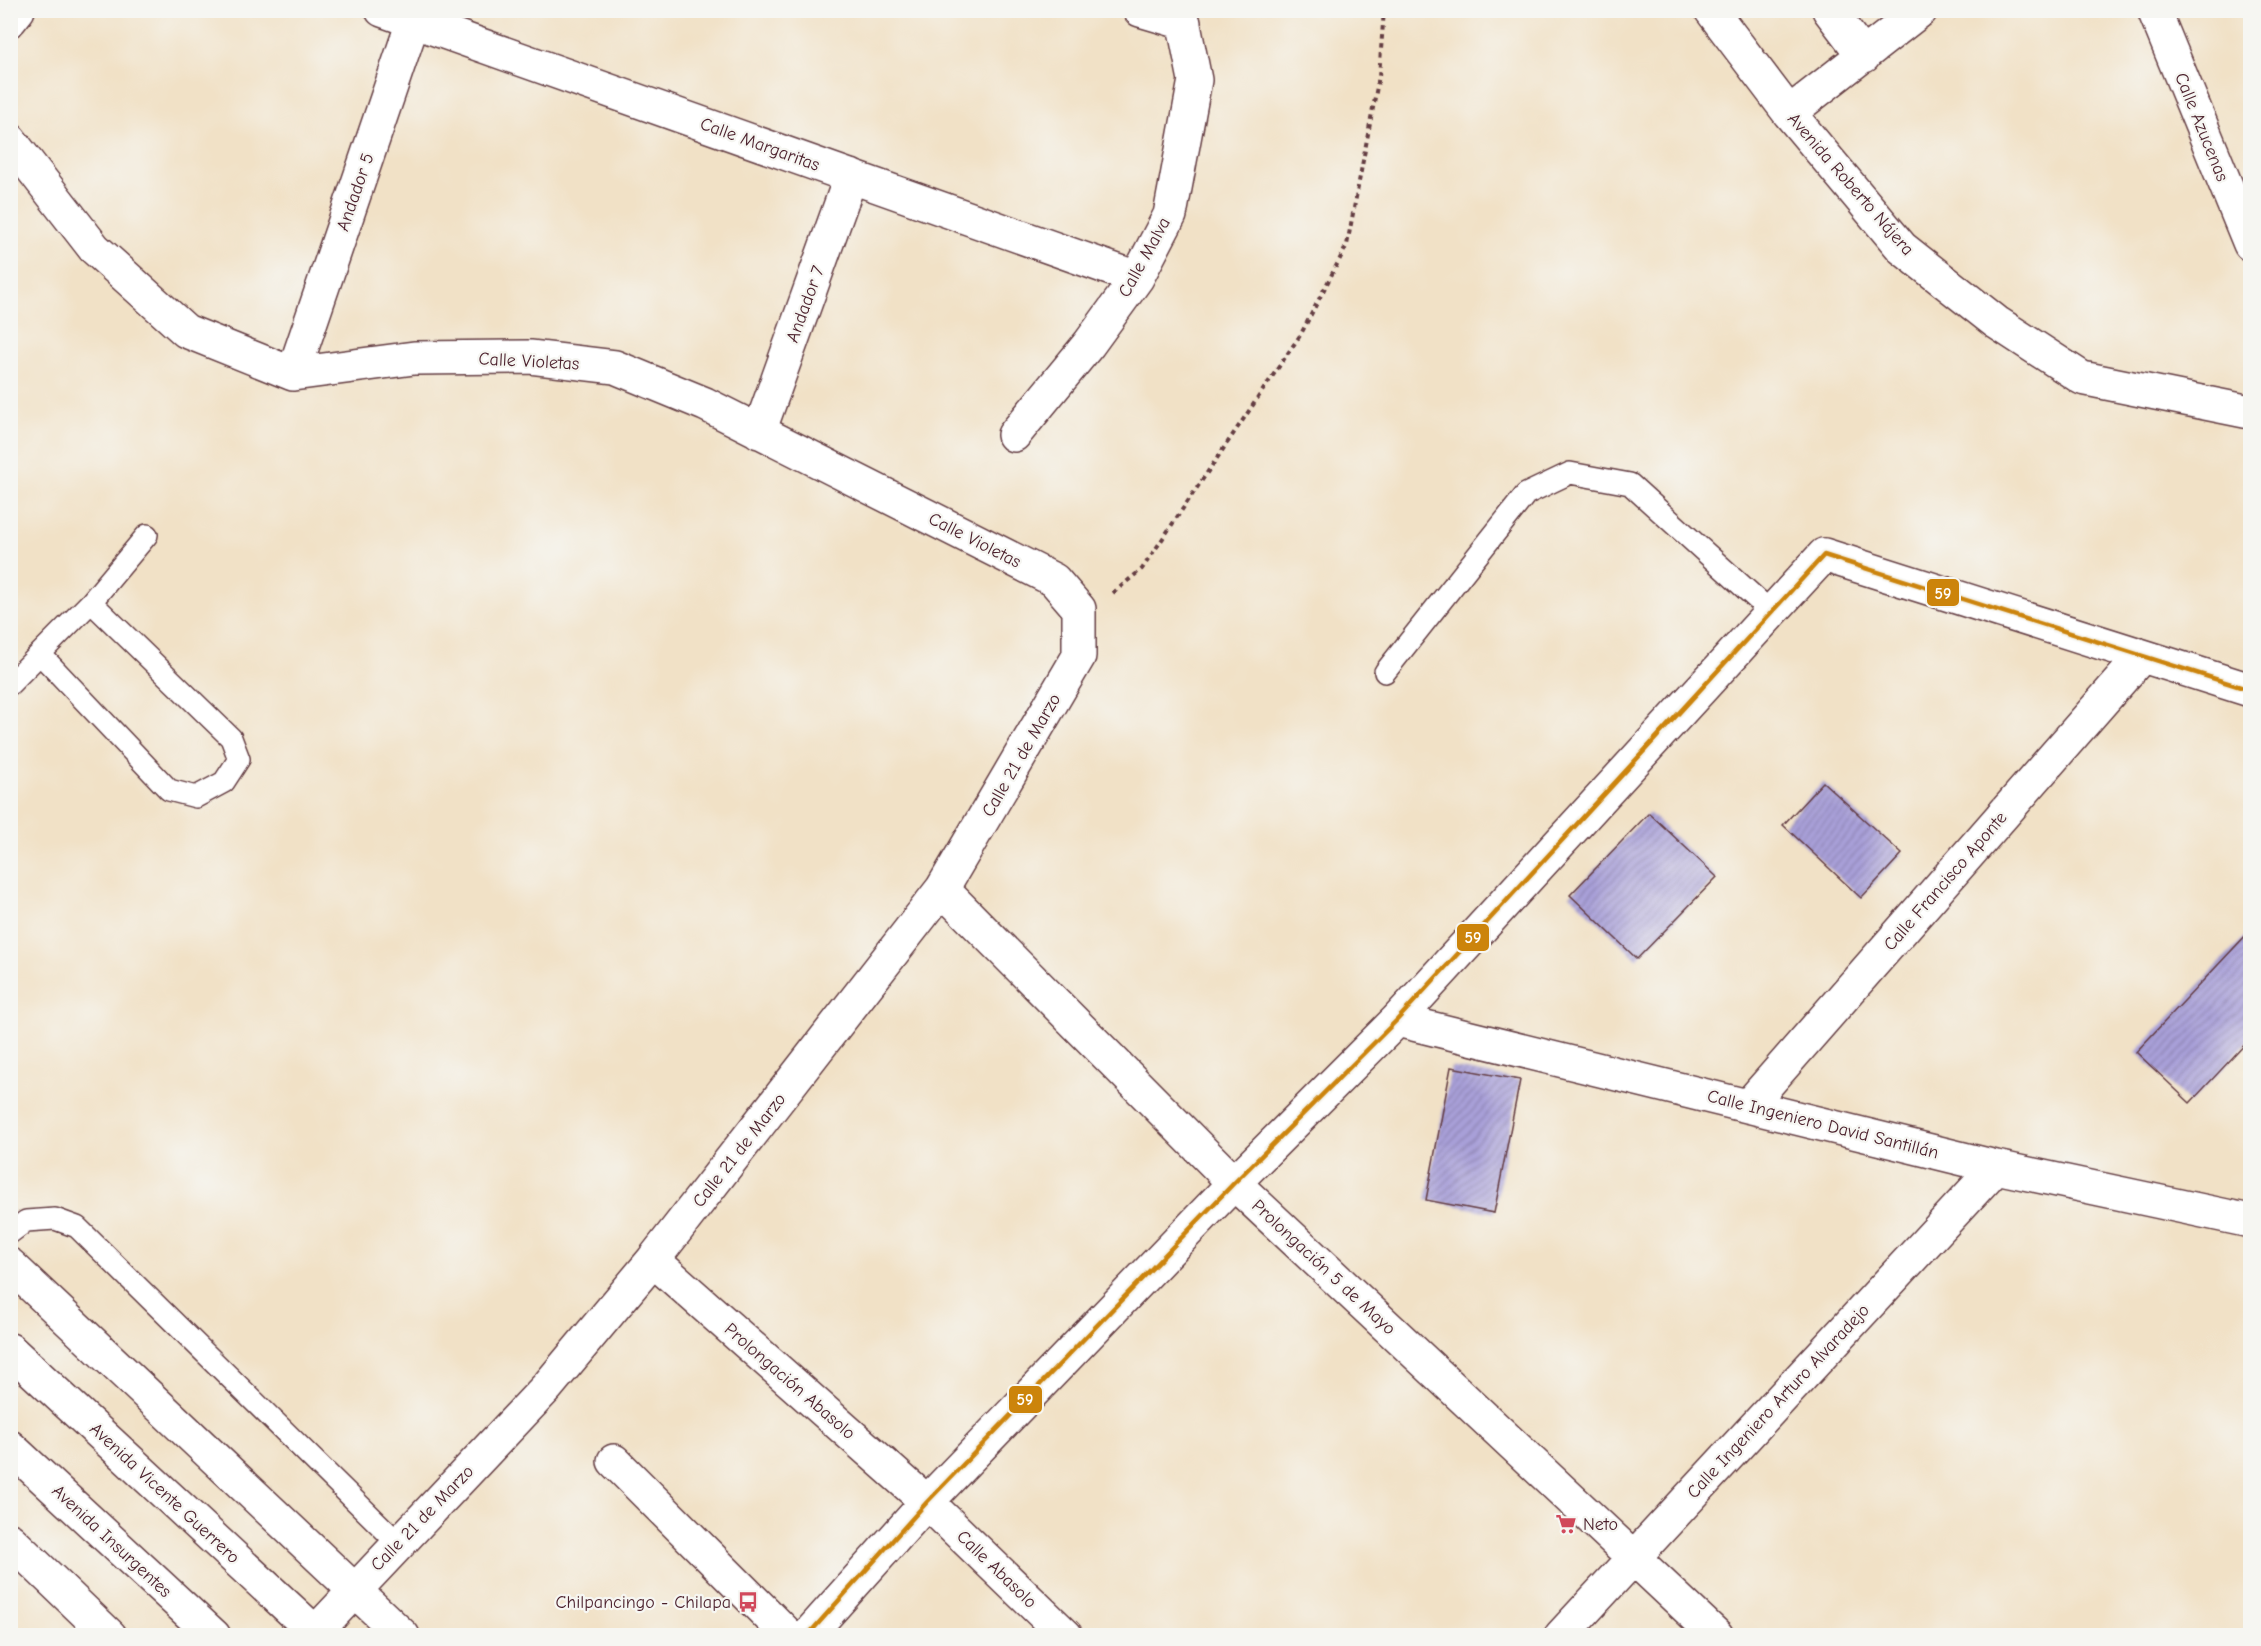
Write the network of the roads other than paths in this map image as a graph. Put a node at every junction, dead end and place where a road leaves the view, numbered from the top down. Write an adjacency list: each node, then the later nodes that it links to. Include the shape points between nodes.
1 (18, 10): 10 (street)
2 (382, 10): 8 (street, Calle Margaritas)
3 (1140, 10): 9 (street)
4 (1711, 10): 12 (street, Avenida Roberto Nájera)
5 (1829, 10): 11 (street)
6 (1921, 10): 11 (street)
7 (2154, 10): 15 (street, Calle Azucenas)
8 (415, 15): 14 (street, Calle Margaritas); 17 (street, Andador 5)
9 (1182, 17): 16 (street, Calle Malva, via 1195,80 1170,216)
10 (10, 20)
11 (1864, 56): 12 (street)
12 (1789, 113): 18 (street, Avenida Roberto Nájera, via 1902,248 2005,328 2082,378)
13 (10, 140): 17 (street, Calle Violetas, via 94,248 186,331)
14 (851, 176): 16 (street, Calle Margaritas); 19 (street, Andador 7)
15 (2250, 244)
16 (1137, 278): 20 (street, Calle Malva)
17 (292, 374): 19 (street, Calle Violetas, via 414,358 530,357 615,367 705,404)
18 (2250, 412)
19 (759, 432): 23 (street, Calle Violetas, via 1054,580)
20 (1014, 435)
21 (147, 535): 22 (lane)
22 (91, 602): 25 (lane); 25 (lane, via 231,738 239,759 224,782 196,798 169,790)
23 (1079, 609): 30 (street, Calle 21 de Marzo, via 1079,656)
24 (1772, 612): 26 (street, via 1824,555); 27 (lane, via 1630,484 1570,473 1526,494); 31 (street)
25 (41, 655): 28 (lane)
26 (2142, 656): 29 (street); 32 (street, Calle Francisco Aponte)
27 (1385, 672)
28 (10, 684)
29 (2250, 690)
30 (942, 889): 34 (street, Prolongación 5 de Mayo); 37 (street, Calle 21 de Marzo)
31 (1398, 1020): 32 (street, Calle Ingeniero David Santillán); 34 (street)
32 (1748, 1106): 33 (street, Calle Ingeniero David Santillán)
33 (1996, 1167): 35 (street, Calle Ingeniero David Santillán); 45 (street, Calle Ingeniero Arturo Alvaradejo)
34 (1234, 1183): 42 (street); 45 (street, Prolongación 5 de Mayo)
35 (2250, 1221)
36 (10, 1233): 44 (lane, via 26,1221 55,1219 77,1227)
37 (653, 1260): 42 (street, Prolongación Abasolo); 44 (street, Calle 21 de Marzo, via 548,1387)
38 (10, 1265): 46 (street)
39 (10, 1350): 47 (street, Avenida Vicente Guerrero)
40 (10, 1447): 49 (street, Avenida Insurgentes)
41 (614, 1461): 51 (street)
42 (927, 1502): 52 (street); 53 (street, Calle Abasolo)
43 (10, 1540): 48 (street)
44 (398, 1543): 46 (street, Calle 21 de Marzo)
45 (1633, 1557): 54 (street, Calle Ingeniero Arturo Alvaradejo); 55 (street, Prolongación 5 de Mayo)
46 (354, 1589): 47 (street, Calle 21 de Marzo); 50 (street)
47 (315, 1634)
48 (110, 1635)
49 (214, 1635)
50 (403, 1635)
51 (789, 1635)
52 (807, 1635)
53 (1066, 1635)
54 (1560, 1635)
55 (1717, 1635)

